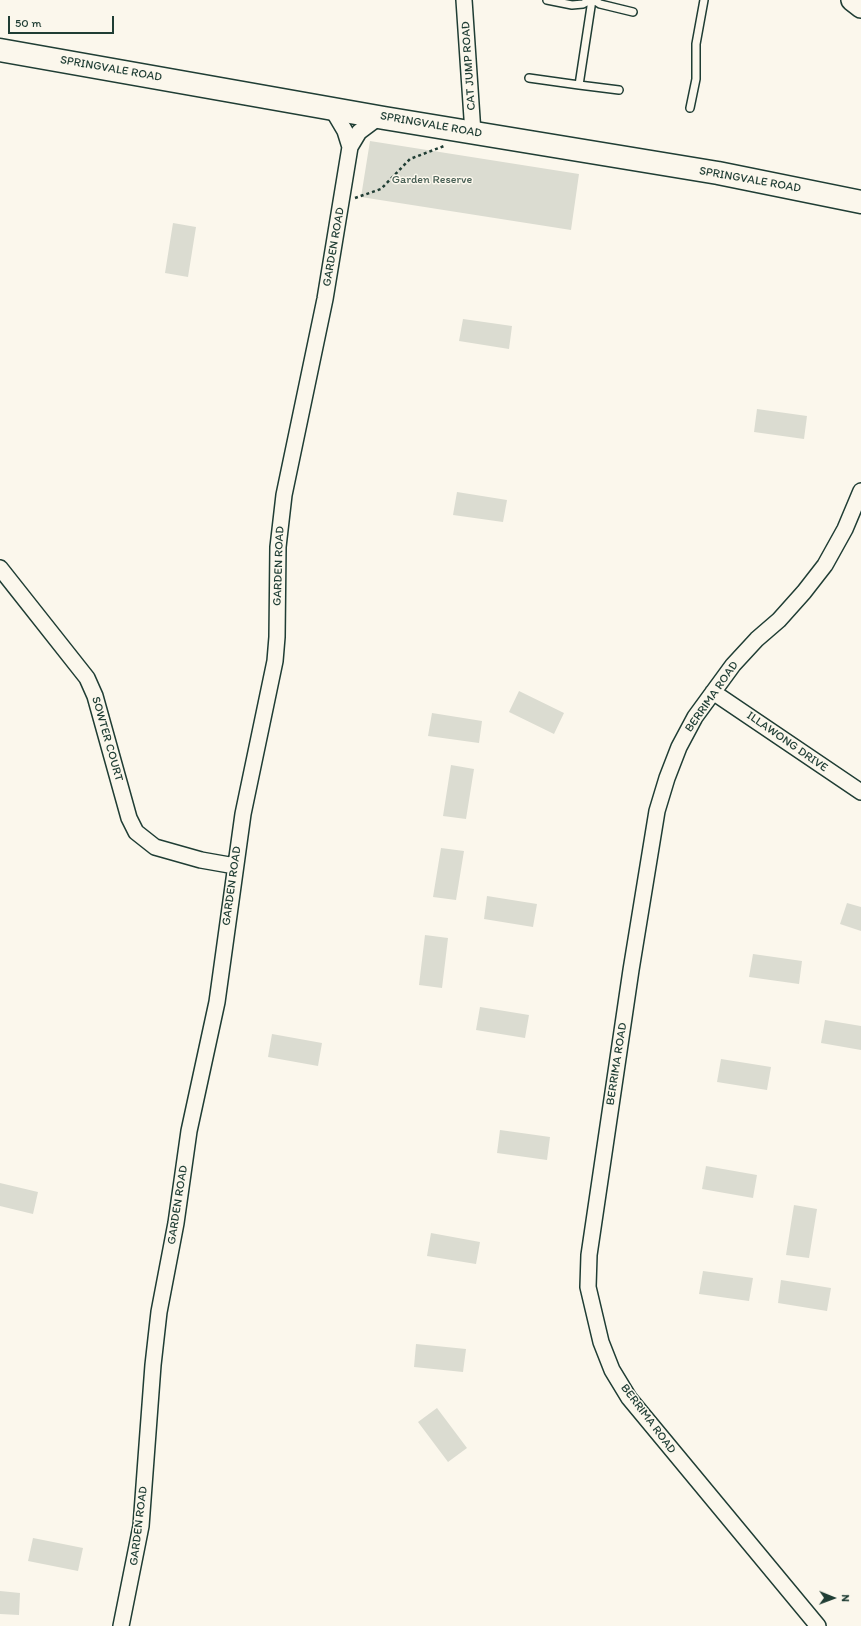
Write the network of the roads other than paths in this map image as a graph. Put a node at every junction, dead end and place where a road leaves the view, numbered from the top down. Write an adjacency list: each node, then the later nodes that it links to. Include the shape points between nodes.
1 (464, 0): 15 (street, CAT JUMP ROAD)
2 (547, 0): 3 (lane, via 572,5)
3 (592, 0): 7 (lane); 10 (lane)
4 (704, 0): 12 (lane, via 696,44 696,79)
5 (852, 0): 6 (main road)
6 (861, 8)
7 (633, 12)
8 (0, 50): 13 (main road, SPRINGVALE ROAD)
9 (529, 78): 10 (lane)
10 (579, 85): 11 (lane)
11 (619, 90)
12 (690, 108)
13 (332, 109): 14 (main road, SPRINGVALE ROAD); 16 (street, GARDEN ROAD, via 345,131)
14 (379, 117): 15 (main road, SPRINGVALE ROAD); 16 (street, GARDEN ROAD, via 359,132)
15 (473, 133): 17 (main road, SPRINGVALE ROAD, via 718,173)
16 (350, 147): 22 (street, GARDEN ROAD, via 325,300 284,495 278,547 275,661 243,814)
17 (861, 202)
18 (861, 491): 20 (street, BERRIMA ROAD, via 846,529 825,565 779,620 733,665)
19 (0, 568): 22 (street, SOWTER COURT, via 87,678 96,696 129,818 136,832 155,847 201,860)
20 (713, 692): 21 (street, ILLAWONG DRIVE); 24 (street, BERRIMA ROAD, via 695,717 679,747 657,812 595,1213 589,1255 588,1287 601,1342 612,1370 629,1398)
21 (861, 792)
22 (235, 866): 23 (street, GARDEN ROAD, via 216,1002 189,1132 176,1223 159,1312 141,1526)
23 (121, 1626)
24 (818, 1626)

